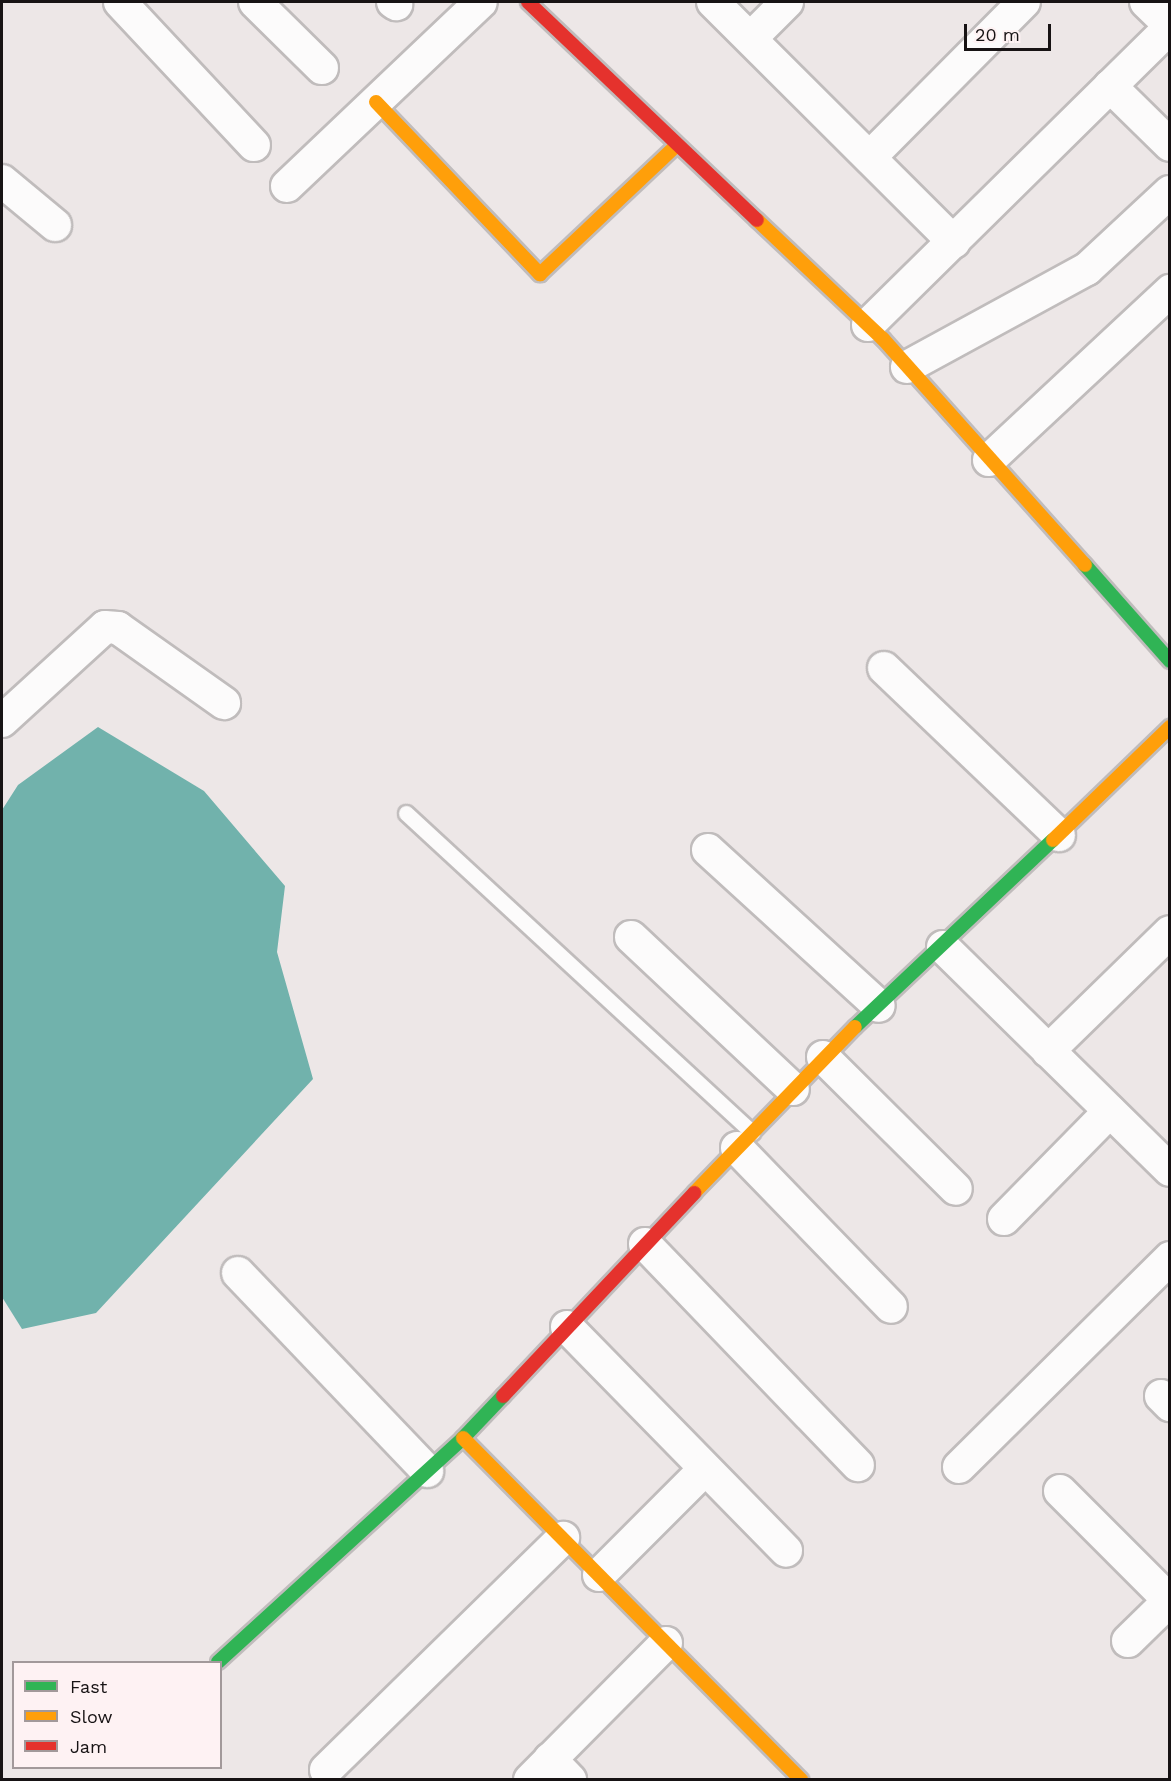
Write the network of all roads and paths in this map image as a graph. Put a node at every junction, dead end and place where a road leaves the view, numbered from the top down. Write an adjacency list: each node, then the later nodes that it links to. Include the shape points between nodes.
1 (120, 2): 14 (street)
2 (255, 2): 11 (street)
3 (482, 2): 13 (street)
4 (528, 2): 15 (street)
5 (712, 2): 10 (street)
6 (787, 2): 10 (street)
7 (1024, 2): 17 (street)
8 (1146, 2): 9 (street)
9 (1170, 26): 12 (street)
10 (751, 39): 17 (street)
11 (322, 68)
12 (1110, 86): 16 (street); 22 (street)
13 (376, 102): 15 (street, via 540,274); 19 (street)
14 (254, 145)
15 (677, 145): 24 (street)
16 (1170, 145)
17 (871, 156): 22 (street)
18 (2, 181): 21 (street)
19 (287, 186)
20 (1170, 192): 25 (street, via 1087,268)
21 (55, 225)
22 (954, 242): 24 (street)
23 (1170, 291): 26 (street)
24 (867, 325): 25 (street)
25 (907, 367): 26 (street)
26 (989, 460): 27 (street)
27 (1170, 661)
28 (884, 668): 33 (street)
29 (224, 703): 30 (street, via 118,628 105,627)
30 (2, 721)
31 (1170, 727): 33 (street)
32 (405, 813): 43 (lane)
33 (1059, 835): 37 (street)
34 (708, 850): 38 (street)
35 (1170, 932): 39 (street)
36 (631, 937): 41 (street)
37 (943, 947): 38 (street); 39 (street)
38 (879, 1006): 40 (street)
39 (1048, 1051): 42 (street)
40 (824, 1057): 41 (street); 45 (street)
41 (793, 1089): 43 (street)
42 (1110, 1112): 44 (street); 46 (street)
43 (744, 1140): 47 (street); 50 (street)
44 (1170, 1170)
45 (956, 1189)
46 (1004, 1219)
47 (645, 1244): 51 (street); 53 (street)
48 (1170, 1258): 54 (street)
49 (238, 1273): 56 (street)
50 (891, 1307)
51 (567, 1327): 52 (street); 55 (street)
52 (463, 1438): 56 (street); 58 (street)
53 (858, 1465)
54 (959, 1467)
55 (705, 1469): 59 (street); 60 (street)
56 (427, 1471): 64 (street)
57 (1060, 1491): 61 (street)
58 (563, 1538): 60 (street); 65 (street)
59 (786, 1551)
60 (599, 1575): 63 (street)
61 (1169, 1600): 62 (street)
62 (1128, 1641)
63 (666, 1643): 66 (street); 67 (street)
64 (219, 1661)
65 (326, 1770)
66 (550, 1773)
67 (801, 1779)

